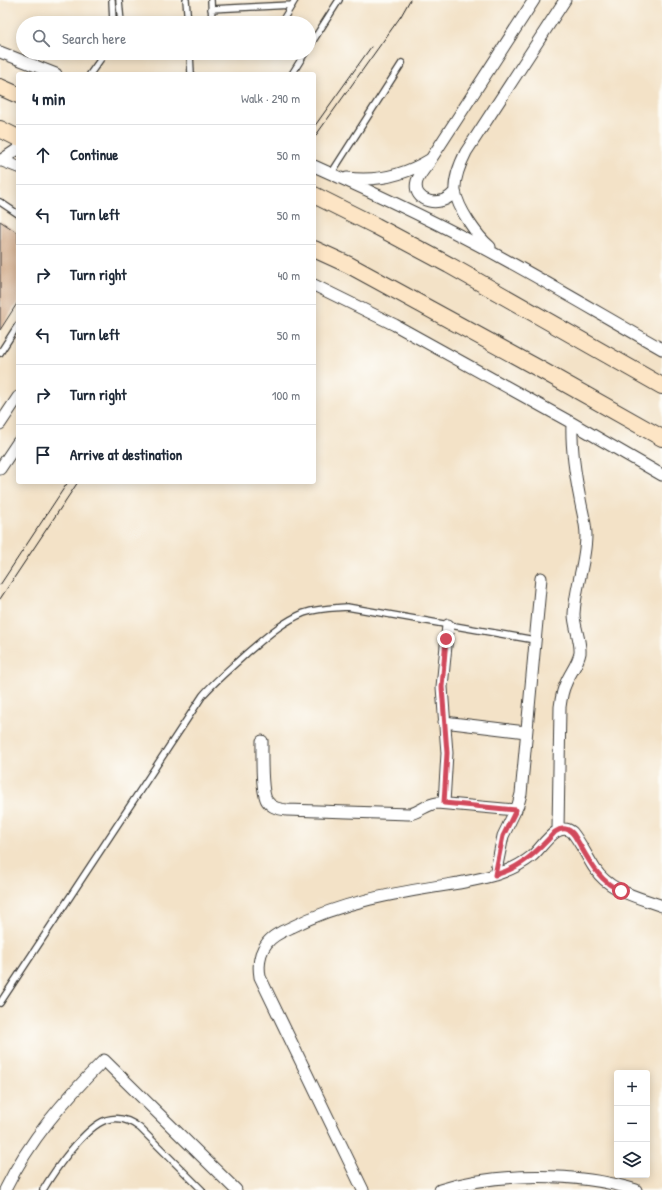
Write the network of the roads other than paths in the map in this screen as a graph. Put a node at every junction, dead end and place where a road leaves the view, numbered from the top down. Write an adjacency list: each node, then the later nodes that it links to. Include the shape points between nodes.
1 (112, 0): 10 (lane)
2 (120, 0): 11 (lane)
3 (186, 0): 12 (lane)
4 (210, 0): 9 (lane)
5 (340, 0): 15 (lane)
6 (534, 0): 32 (street)
7 (566, 0): 37 (street, via 466,152 458,172)
8 (294, 2): 9 (lane); 14 (lane)
9 (211, 9): 13 (lane)
10 (113, 16)
11 (120, 16)
12 (187, 16)
13 (212, 16)
14 (285, 16)
15 (316, 36)
16 (0, 52): 17 (street)
17 (16, 58)
18 (20, 60): 23 (street)
19 (100, 60): 24 (lane)
20 (191, 60): 25 (lane)
21 (301, 60): 26 (lane)
22 (402, 63): 36 (lane)
23 (51, 72)
24 (91, 72)
25 (192, 72)
26 (293, 72)
27 (0, 87): 28 (main road)
28 (16, 95)
29 (0, 130): 30 (main road)
30 (16, 137)
31 (16, 150): 33 (street)
32 (431, 159): 36 (street, via 409,171 385,178 358,179); 37 (street, via 417,181 419,195 430,202 439,202)
33 (0, 160): 34 (street)
34 (16, 166)
35 (316, 167): 36 (street)
36 (331, 174): 42 (street, via 439,224)
37 (455, 191): 42 (street, via 471,225 486,244)
38 (316, 196): 47 (main road, via 449,265)
39 (0, 202): 40 (lane)
40 (16, 213)
41 (316, 250): 51 (main road, via 349,265)
42 (505, 259): 45 (street)
43 (316, 286): 49 (street, via 395,326)
44 (16, 328): 46 (lane)
45 (662, 349)
46 (0, 353)
47 (662, 386)
48 (16, 400): 50 (street)
49 (572, 423): 54 (street); 63 (street, via 573,462 586,535 574,614 580,653 563,691 560,707)
50 (0, 424)
51 (662, 438)
52 (16, 445): 53 (street)
53 (0, 469)
54 (662, 475)
55 (541, 578): 57 (street)
56 (448, 625): 57 (lane); 58 (street, via 442,687); 66 (lane, via 346,607 326,608 305,613 286,622 270,634 218,678 196,704)
57 (535, 640): 59 (street)
58 (444, 722): 59 (street); 61 (street, via 447,753)
59 (526, 732): 62 (street, via 521,794)
60 (262, 741): 61 (street, via 264,792 268,802 276,808 409,814 437,802)
61 (444, 803): 62 (street)
62 (516, 810): 64 (street, via 503,836)
63 (558, 830): 64 (street, via 523,863); 65 (street, via 572,832 594,869 609,885)
64 (495, 875): 71 (street, via 350,904 320,914 280,933 273,937 262,951 258,968 260,977)
65 (662, 906)
66 (0, 1003)
67 (6, 1190): 70 (street, via 38,1135 73,1091 104,1060)
68 (43, 1190): 69 (lane, via 76,1144 98,1124 115,1118 133,1122)
69 (202, 1190)
70 (236, 1190)
71 (363, 1190)
72 (440, 1190): 73 (street, via 481,1181 519,1177 593,1181)
73 (636, 1190)

